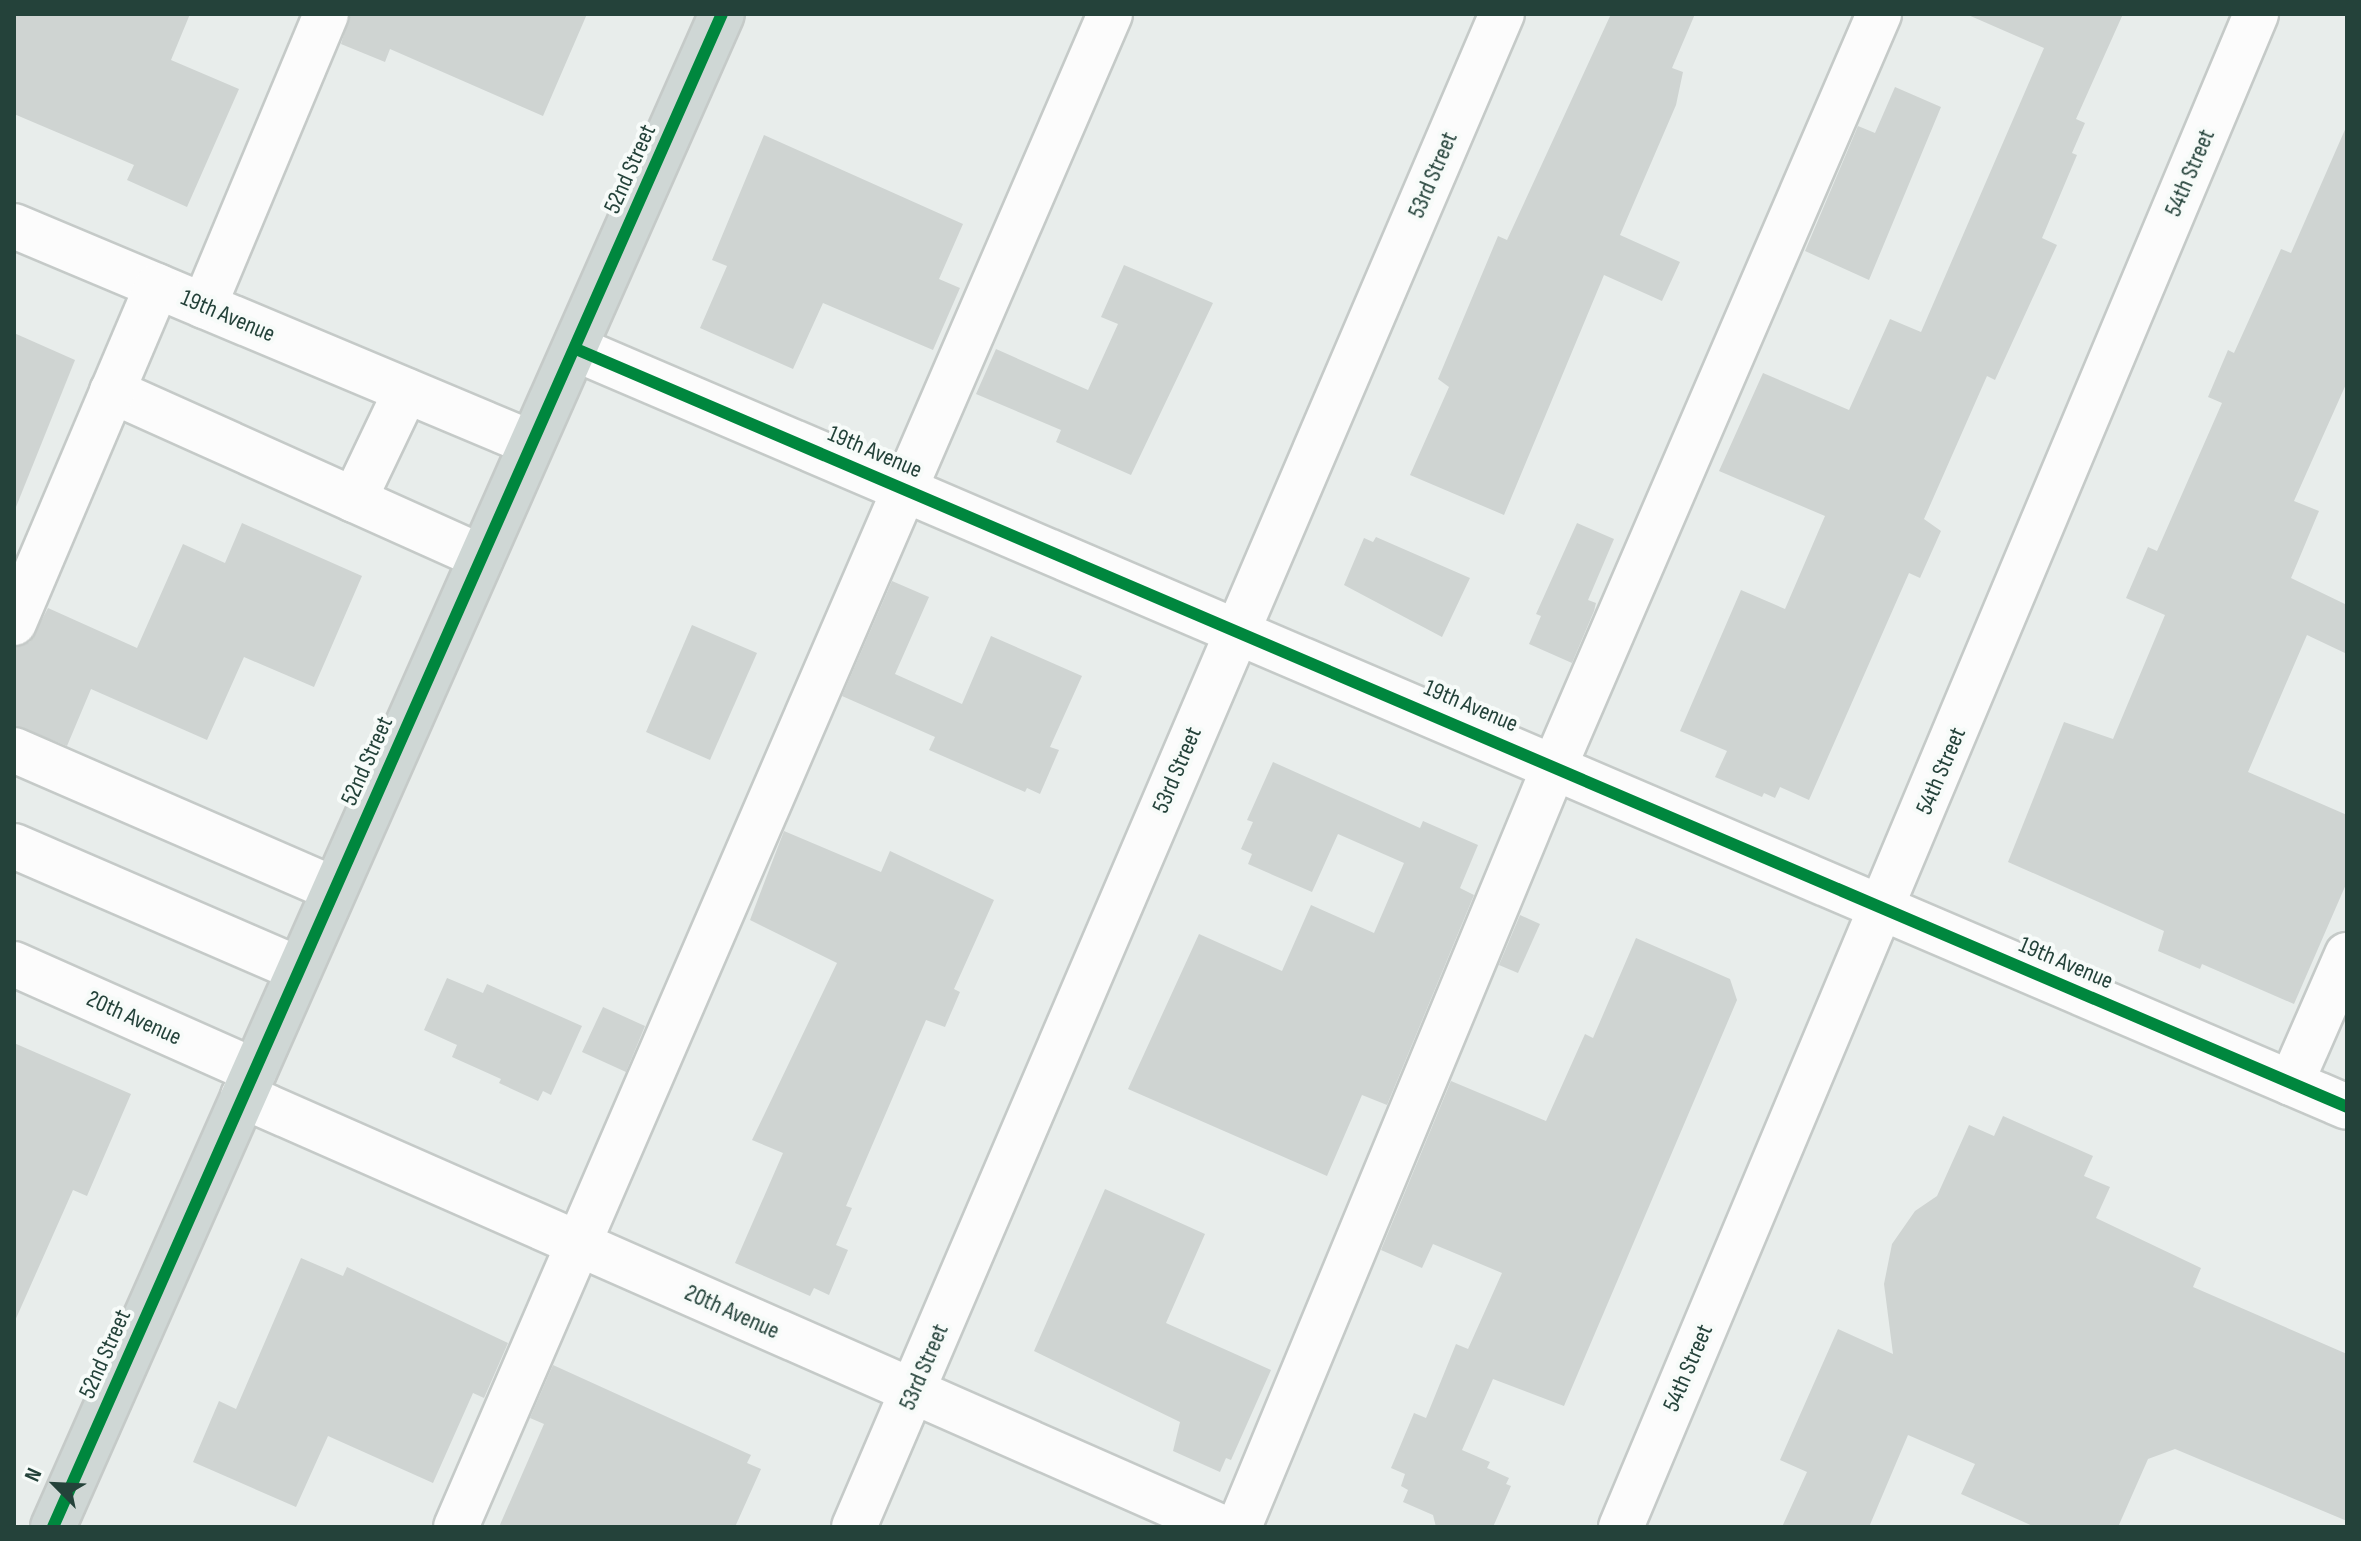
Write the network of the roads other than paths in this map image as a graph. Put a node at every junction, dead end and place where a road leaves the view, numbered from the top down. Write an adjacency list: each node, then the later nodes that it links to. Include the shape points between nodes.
1 (326, 14): 9 (street)
2 (722, 14): 10 (main road, 52nd Street)
3 (1110, 14): 14 (street)
4 (1502, 14): 18 (street, 53rd Street)
5 (1879, 14): 20 (street)
6 (2256, 14): 23 (street, 54th Street)
7 (14, 226): 8 (street, 19th Avenue)
8 (157, 286): 9 (street, 19th Avenue); 11 (street)
9 (204, 306): 12 (street, 19th Avenue)
10 (576, 349): 13 (main road, 52nd Street); 14 (street, 19th Avenue)
11 (112, 391): 15 (street); 17 (street)
12 (406, 391): 13 (street, 19th Avenue); 15 (street)
13 (531, 443): 16 (main road, 52nd Street)
14 (907, 490): 18 (street, 19th Avenue); 30 (street)
15 (354, 500): 16 (street)
16 (481, 557): 22 (main road, 52nd Street)
17 (17, 610)
18 (1236, 630): 20 (street, 19th Avenue); 31 (street, 53rd Street)
19 (14, 750): 22 (street)
20 (1555, 765): 23 (street, 19th Avenue); 36 (street)
21 (14, 846): 26 (street)
22 (334, 889): 26 (main road, 52nd Street)
23 (1883, 909): 27 (street, 19th Avenue); 37 (street, 54th Street)
24 (2347, 955): 27 (street)
25 (14, 964): 28 (street, 20th Avenue)
26 (298, 969): 28 (main road, 52nd Street)
27 (2291, 1083): 29 (street, 19th Avenue)
28 (248, 1084): 30 (street, 20th Avenue); 32 (main road, 52nd Street)
29 (2347, 1107)
30 (580, 1244): 31 (street, 20th Avenue); 33 (street)
31 (914, 1392): 34 (street, 53rd Street); 35 (street, 20th Avenue)
32 (53, 1527)
33 (456, 1527)
34 (854, 1527)
35 (1221, 1527)
36 (1239, 1527)
37 (1621, 1527)

